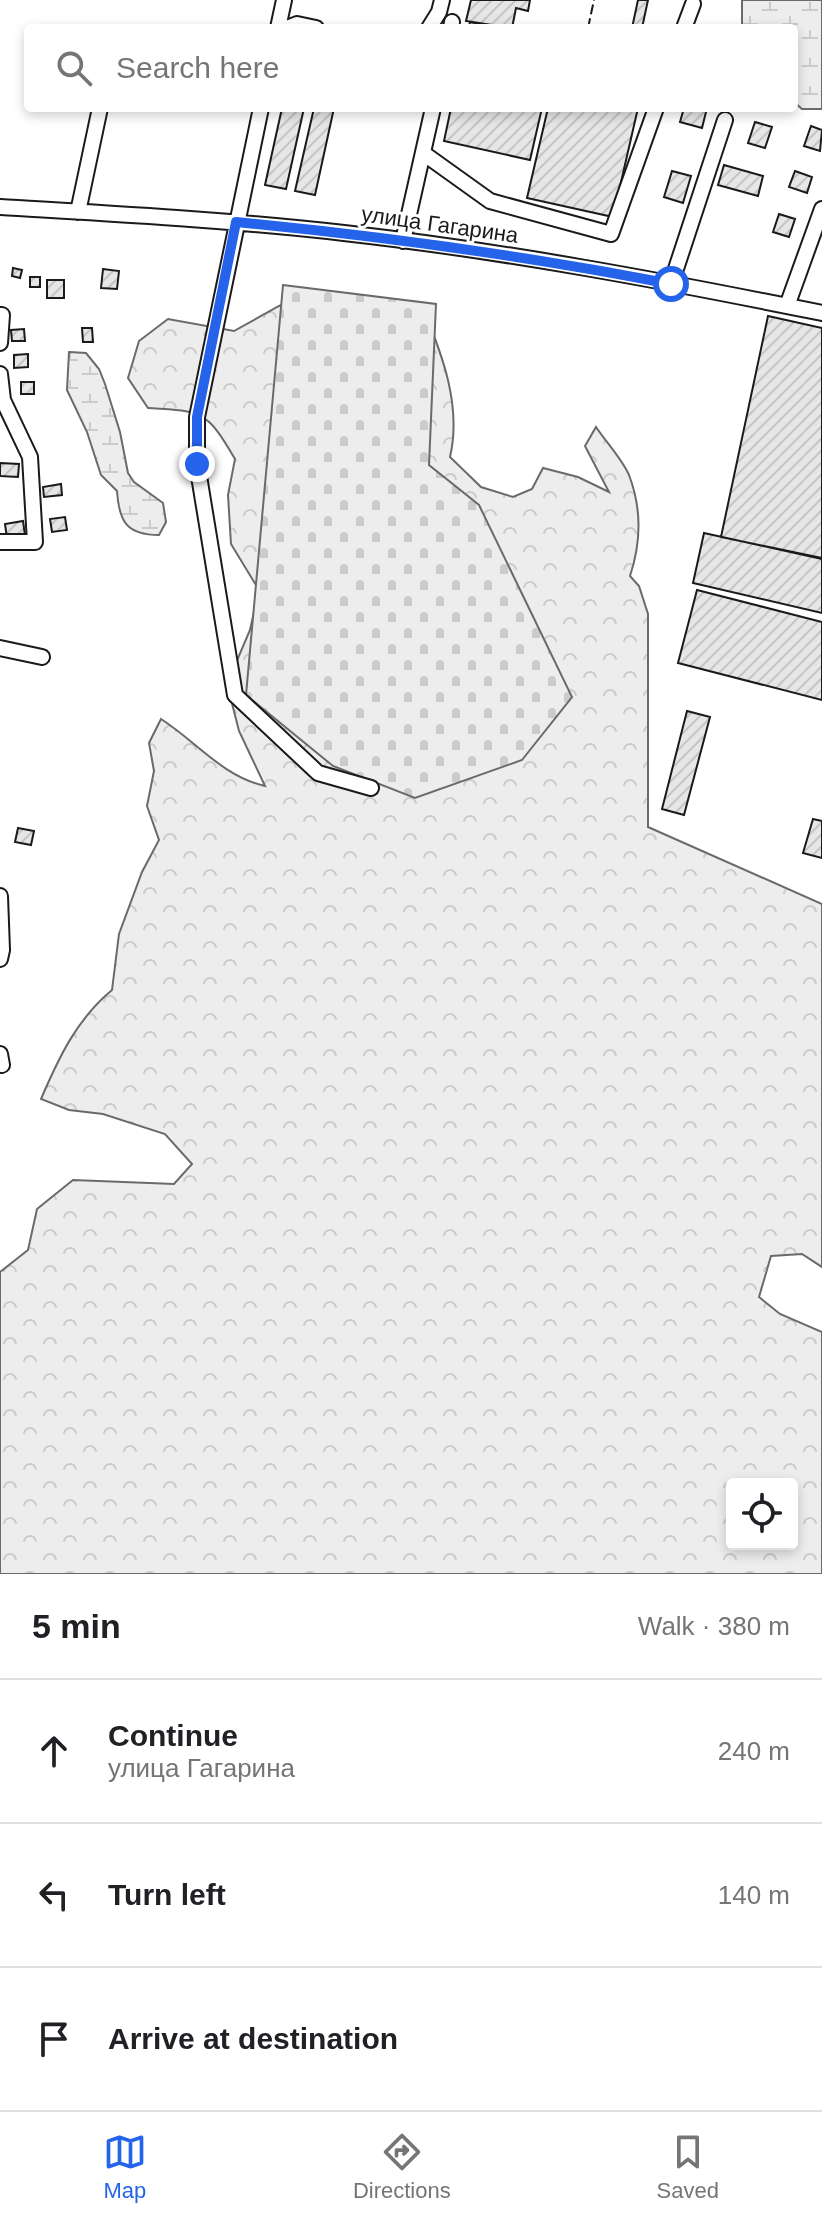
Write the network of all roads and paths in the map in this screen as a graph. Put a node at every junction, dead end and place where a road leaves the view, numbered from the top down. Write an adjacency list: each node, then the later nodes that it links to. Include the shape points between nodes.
1 (284, 0): 4 (street)
2 (442, 0): 5 (street)
3 (693, 4): 6 (street)
4 (279, 24)
5 (432, 24)
6 (686, 24)
7 (99, 112): 15 (street)
8 (260, 112): 16 (street)
9 (432, 112): 12 (street)
10 (655, 112): 12 (street, via 611,234 490,201)
11 (725, 120): 18 (street)
12 (423, 153): 17 (street)
13 (0, 207): 15 (street, улица Гагарина)
14 (822, 209): 19 (street)
15 (78, 212): 16 (street, улица Гагарина)
16 (236, 222): 17 (street, улица Гагарина); 27 (street, via 197,417 197,464 235,695 318,773)
17 (403, 241): 18 (street, улица Гагарина, via 553,261)
18 (671, 284): 19 (street, улица Гагарина)
19 (787, 306): 20 (street, улица Гагарина)
20 (822, 313)
21 (0, 315): 22 (street)
22 (0, 343)
23 (0, 374): 24 (street, via 3,400 30,457 35,542)
24 (0, 542)
25 (0, 648): 26 (street)
26 (42, 657)
27 (371, 788)
28 (0, 896): 29 (street)
29 (0, 959)

